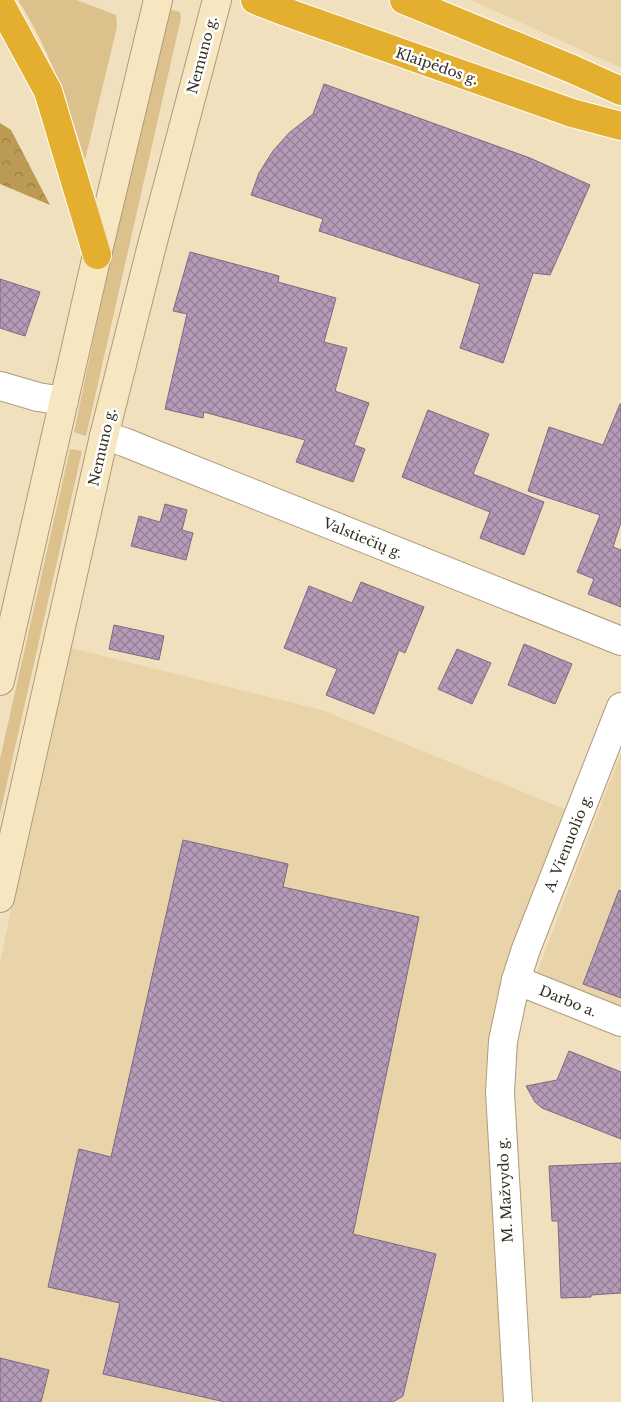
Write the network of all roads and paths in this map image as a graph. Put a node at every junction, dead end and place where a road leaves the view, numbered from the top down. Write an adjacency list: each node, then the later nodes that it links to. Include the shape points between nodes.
1 (158, 0): 8 (main road)
2 (216, 0): 11 (main road, Nemuno g.)
3 (255, 0): 7 (highway, Klaipėdos g., via 572,113)
4 (404, 0): 6 (highway)
5 (0, 3): 8 (highway, via 48,91)
6 (621, 91)
7 (621, 126)
8 (96, 255): 10 (main road)
9 (0, 386): 10 (street)
10 (64, 401): 13 (main road)
11 (104, 436): 12 (street, Valstiečių g.); 15 (main road, Nemuno g.)
12 (621, 641)
13 (0, 681)
14 (621, 707): 16 (street, A. Vienuolio g.)
15 (0, 898)
16 (516, 980): 17 (street, Darbo a.); 18 (street, M. Mažvydo g., via 504,1041 500,1092)
17 (621, 1022)
18 (518, 1402)

